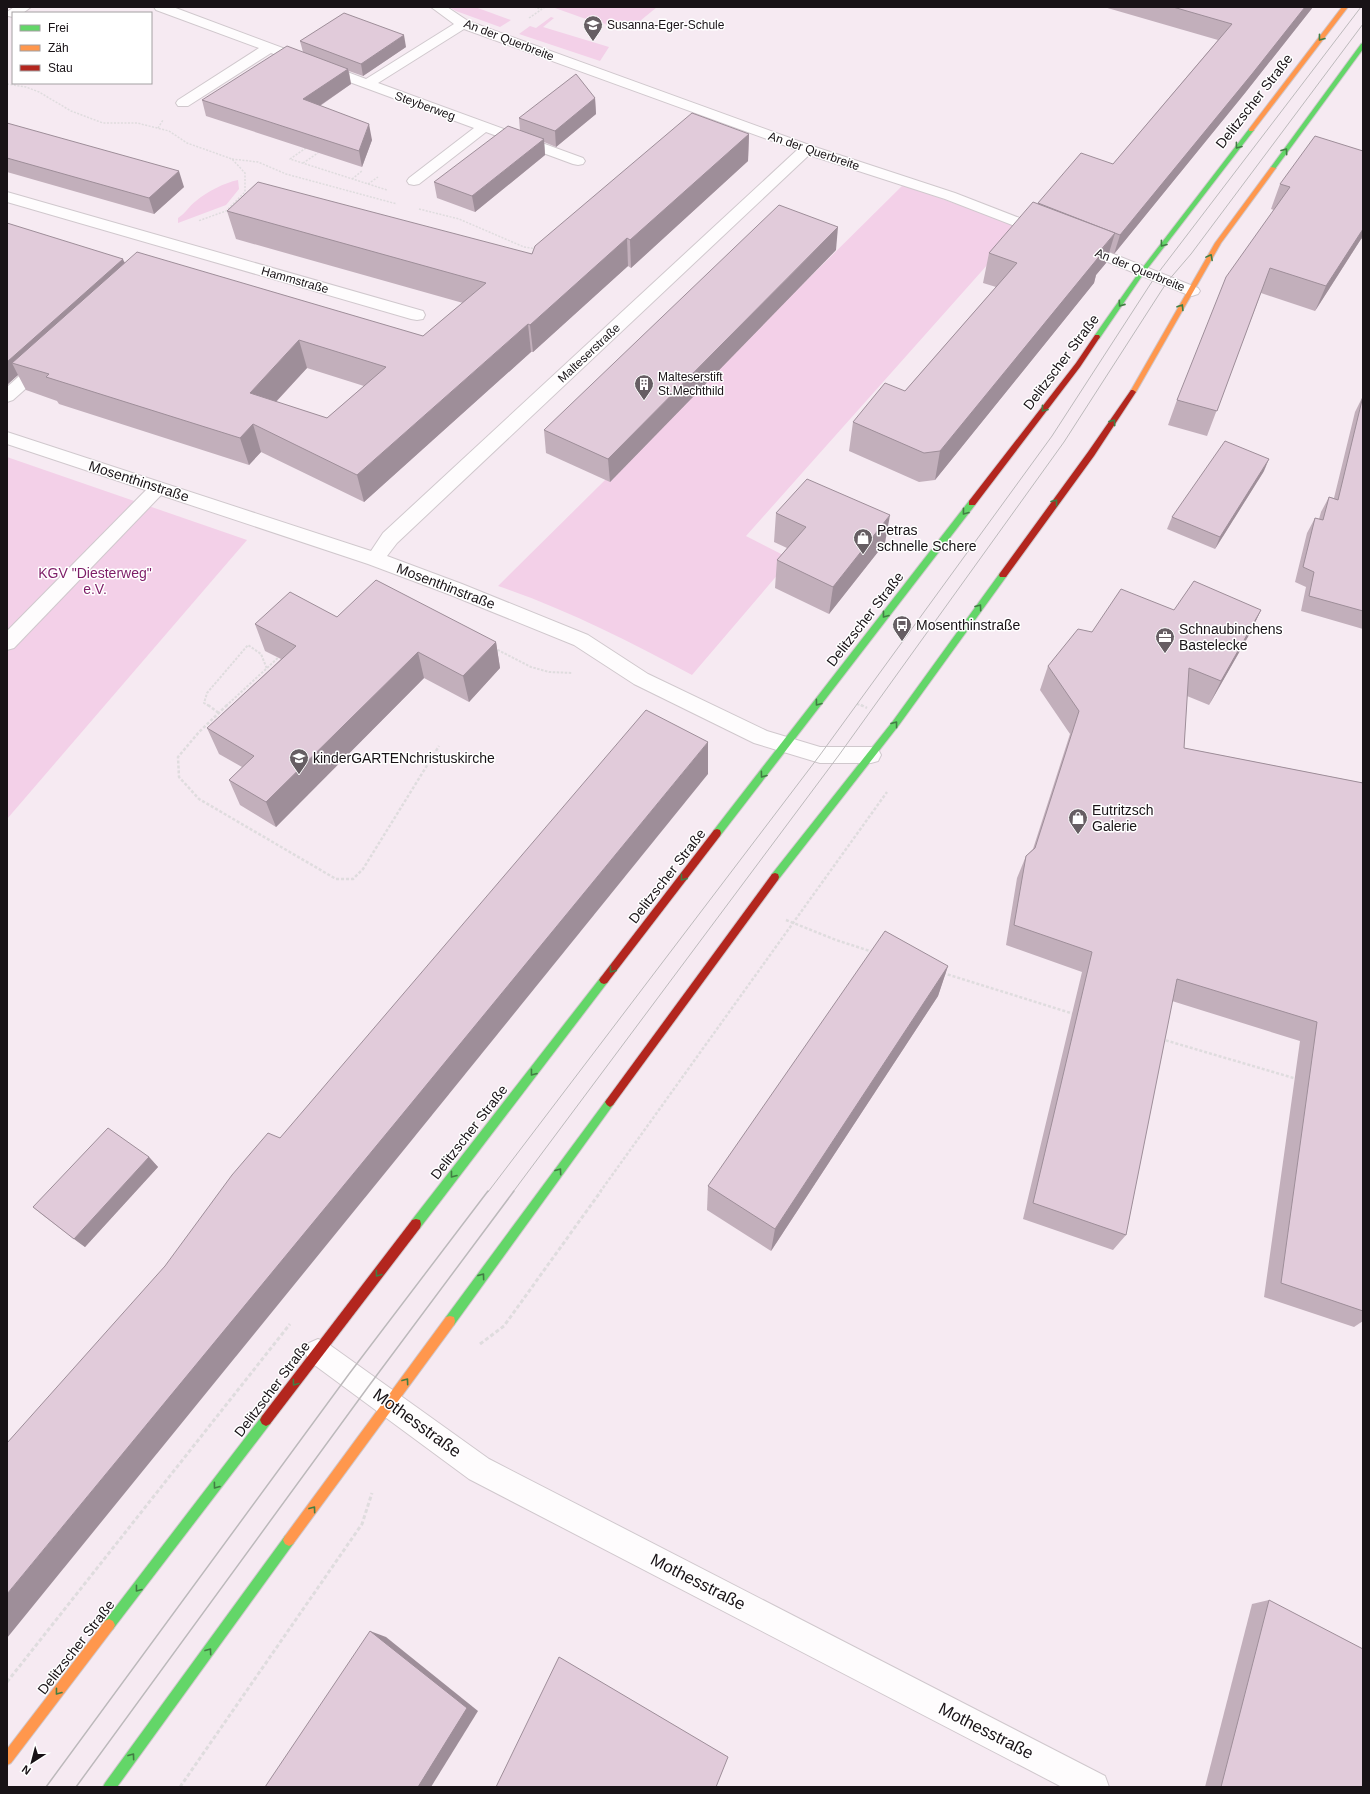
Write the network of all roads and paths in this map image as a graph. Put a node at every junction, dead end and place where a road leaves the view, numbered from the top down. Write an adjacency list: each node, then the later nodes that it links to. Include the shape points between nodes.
1 (24, 7): 7 (street)
2 (161, 7): 10 (street, Steyberweg)
3 (438, 7): 8 (street, An der Querbreite)
4 (534, 7): 6 (path)
5 (1345, 7): 32 (main road, Delitzscher Straße, one-way to 32)
6 (541, 10)
7 (15, 12)
8 (463, 24): 12 (street, Steyberweg); 16 (street, An der Querbreite)
9 (1363, 45): 33 (main road, one-way to 9, via 1218,242)
10 (269, 48): 12 (street, Steyberweg); 13 (street)
11 (7, 84): 18 (path, via 39,92 71,110 103,123 137,123 169,131 187,143)
12 (367, 84): 14 (street, Steyberweg)
13 (183, 103)
14 (484, 127): 19 (street, Steyberweg); 24 (street)
15 (306, 148): 20 (path, via 290,159)
16 (807, 149): 32 (street, An der Querbreite, via 950,196); 39 (street, Malteserstraße, via 390,538)
17 (318, 152): 20 (path)
18 (232, 159): 28 (path, via 258,162 286,174); 30 (path, via 245,173 245,192 226,211)
19 (578, 161)
20 (303, 163): 23 (path)
21 (362, 171): 23 (path)
22 (378, 176): 25 (path)
23 (352, 179): 25 (path)
24 (414, 181)
25 (368, 184): 26 (path)
26 (390, 191)
27 (7, 197): 30 (street, Hammstraße)
28 (402, 205)
29 (416, 208): 31 (path, via 459,219 524,247)
30 (151, 238): 34 (street, Hammstraße, via 167,250)
31 (540, 249)
32 (1142, 272): 33 (street, An der Querbreite); 44 (main road, Delitzscher Straße, one-way to 44, via 1078,365)
33 (1192, 291): 46 (main road, one-way to 33, via 1129,399)
34 (417, 315)
35 (53, 354): 36 (street)
36 (7, 396)
37 (7, 438): 38 (street, Mosenthinstraße)
38 (158, 488): 39 (street, Mosenthinstraße); 40 (street)
39 (375, 560): 44 (street, Mosenthinstraße, via 581,640 641,679 761,736)
40 (7, 643)
41 (283, 654): 42 (path)
42 (267, 669): 43 (path); 43 (path, via 264,657 257,649 248,646 207,693 204,703)
43 (220, 714): 45 (path, via 199,732 178,757 178,777 199,799 336,879 353,879 363,870)
44 (786, 744): 46 (street, Mosenthinstraße, via 820,755); 56 (main road, Delitzscher Straße, one-way to 56)
45 (439, 746)
46 (871, 755): 48 (main road)
47 (890, 788): 49 (path)
48 (752, 907): 49 (path); 57 (main road, one-way to 48)
49 (793, 922): 50 (path); 55 (path, via 504,1326)
50 (874, 952)
51 (942, 973): 52 (path)
52 (1077, 1015)
53 (1160, 1039): 54 (path)
54 (1303, 1081)
55 (474, 1348)
56 (318, 1352): 57 (street, Mothesstraße); 59 (main road, Delitzscher Straße, one-way to 59)
57 (389, 1404): 60 (main road, one-way to 57); 62 (street, Mothesstraße, via 479,1469)
58 (373, 1490): 61 (path, via 362,1524)
59 (7, 1759)
60 (109, 1787)
61 (180, 1787)
62 (1094, 1787)

